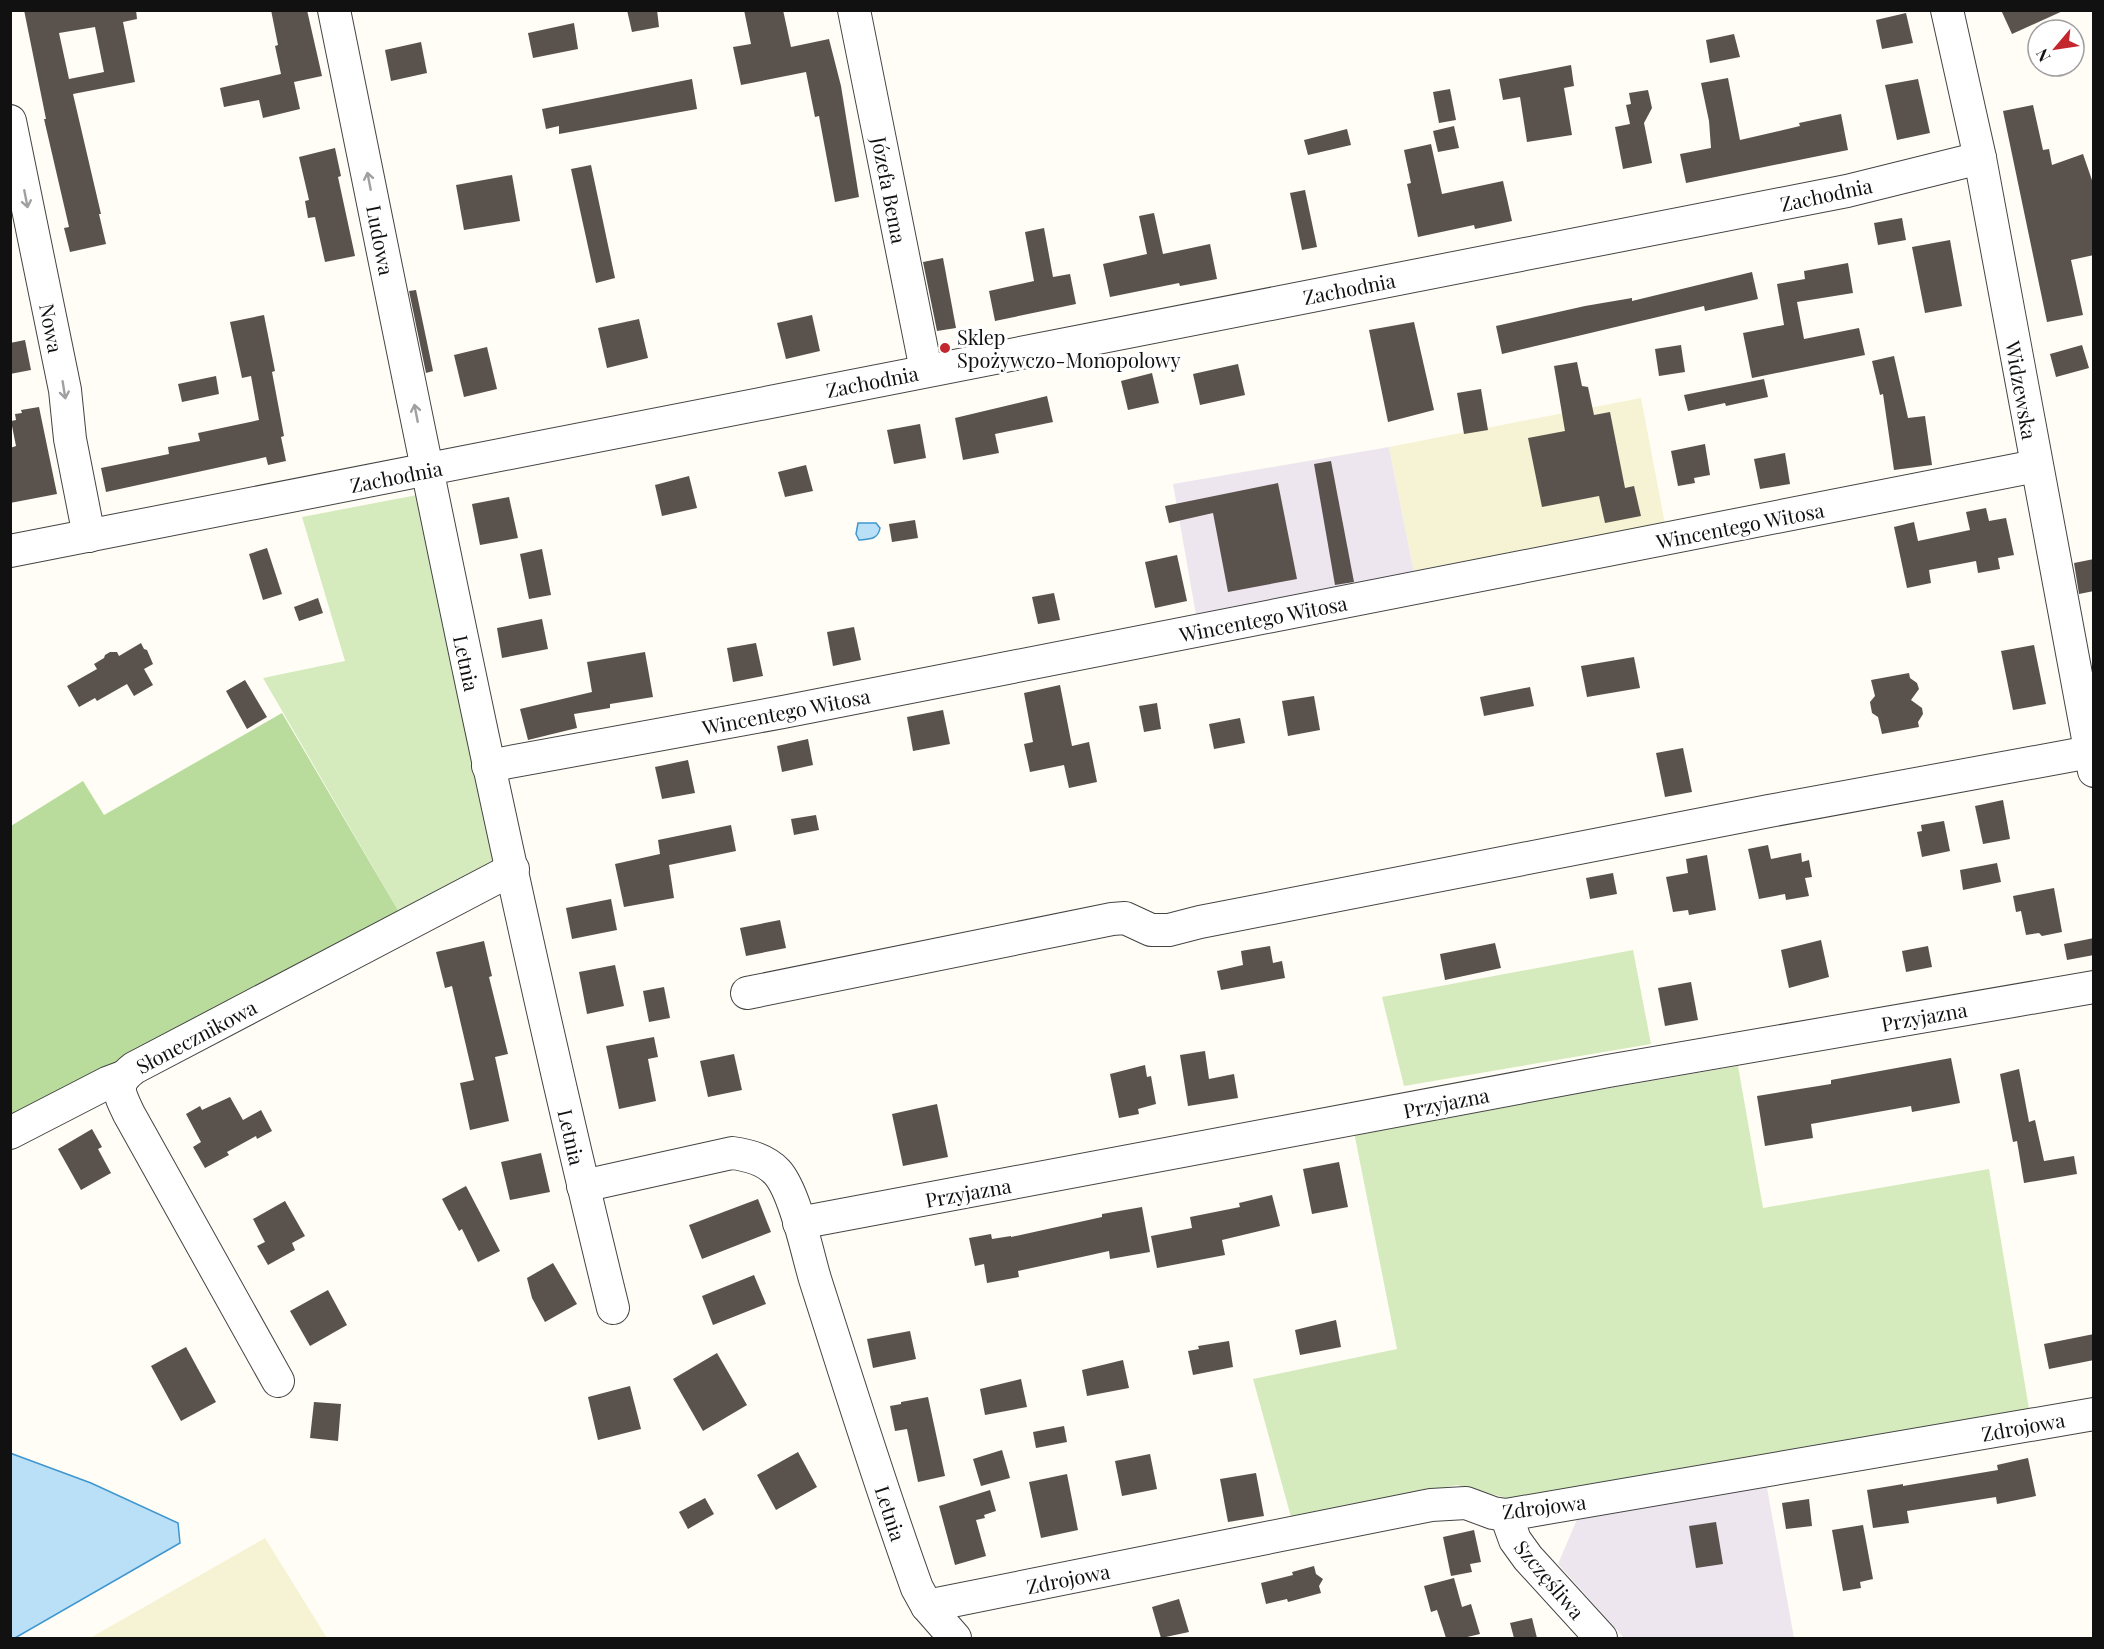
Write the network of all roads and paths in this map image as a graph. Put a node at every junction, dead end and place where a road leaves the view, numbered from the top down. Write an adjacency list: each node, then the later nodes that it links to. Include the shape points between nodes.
1 (334, 10): 8 (street, Ludowa, one-way to 1)
2 (854, 10): 6 (street, Józefa Bema)
3 (1947, 10): 5 (street, Widzewska)
4 (10, 121): 9 (street, Nowa, one-way to 9, via 65,390 70,439)
5 (1980, 158): 6 (street, Zachodnia, via 1847,191); 7 (street, Widzewska)
6 (926, 370): 8 (street, Zachodnia)
7 (2037, 466): 11 (street, Widzewska); 12 (street, Wincentego Witosa)
8 (428, 470): 9 (street, Zachodnia); 12 (street, Letnia)
9 (89, 536): 10 (street, Zachodnia)
10 (10, 551)
11 (2092, 762): 15 (street, via 1769,811 1169,930 1151,930 1125,918 1112,919)
12 (488, 766): 13 (street, Letnia)
13 (513, 869): 16 (street, Słonecznikowa); 18 (street, Letnia)
14 (2094, 987): 19 (street, Przyjazna, via 1608,1071)
15 (747, 993)
16 (123, 1077): 17 (street); 21 (street, Słonecznikowa, via 119,1087 125,1106)
17 (10, 1132)
18 (583, 1186): 19 (street, Letnia, via 732,1153 750,1155 777,1172); 20 (street)
19 (799, 1223): 24 (street, Letnia, via 901,1544)
20 (613, 1308)
21 (278, 1381)
22 (2094, 1414): 23 (street, Zdrojowa)
23 (1506, 1515): 24 (street, Zdrojowa, via 1466,1503 1431,1505); 26 (street, Szczęśliwa, via 1515,1540 1528,1558)
24 (927, 1606): 25 (street, Letnia)
25 (955, 1638)
26 (1601, 1638)

